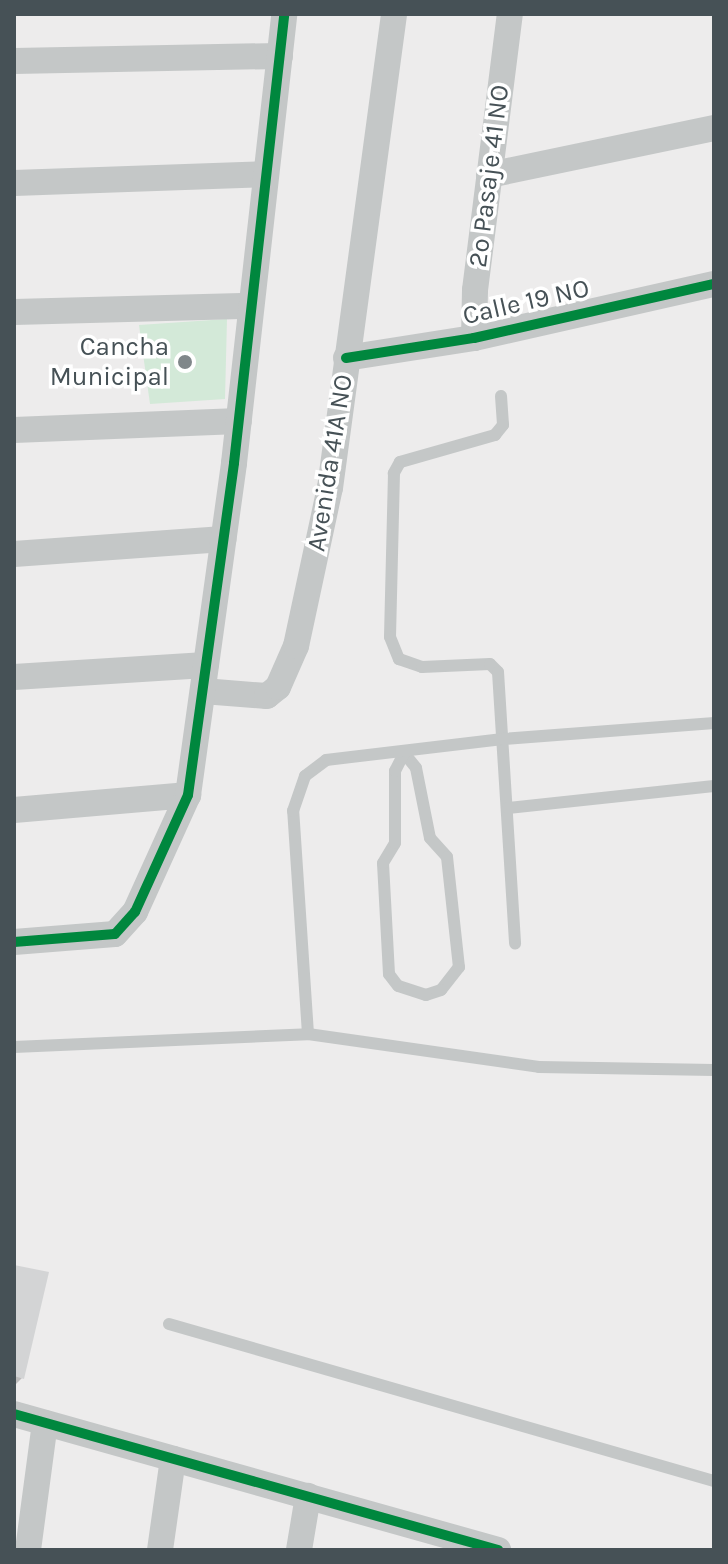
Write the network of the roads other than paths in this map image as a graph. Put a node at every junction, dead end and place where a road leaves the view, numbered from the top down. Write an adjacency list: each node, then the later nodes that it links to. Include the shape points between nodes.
1 (284, 14): 4 (street)
2 (394, 14): 14 (street, Avenida 41A NO)
3 (510, 14): 8 (street, 2º Pasaje 41 NO)
4 (280, 56): 5 (street); 7 (street)
5 (14, 61)
6 (714, 128): 8 (street)
7 (266, 174): 9 (street); 11 (street)
8 (489, 175): 13 (street, 2º Pasaje 41 NO)
9 (14, 183)
10 (714, 284): 13 (street, Calle 19 NO)
11 (251, 306): 12 (street); 16 (street)
12 (14, 312)
13 (474, 338): 14 (street, Calle 19 NO)
14 (346, 358): 21 (street, Avenida 41A NO, via 330,488 296,646 267,696)
15 (501, 396): 23 (lane, via 503,425 495,435 400,462 394,473 390,637 399,659 422,667 490,664 498,672 503,697)
16 (239, 421): 17 (street); 18 (street)
17 (14, 430)
18 (223, 539): 19 (street); 21 (street)
19 (14, 554)
20 (14, 677): 21 (street)
21 (205, 678): 26 (street)
22 (714, 723): 23 (lane)
23 (503, 739): 24 (lane); 27 (lane)
24 (404, 753): 24 (lane, via 395,771 395,843 383,863 389,974 411,993 426,995 441,990 459,967 447,857 430,838 416,768); 31 (lane, via 326,760 305,776 293,811)
25 (714, 786): 27 (lane)
26 (188, 795): 28 (street); 29 (street, via 135,912 115,934)
27 (508, 808): 30 (lane)
28 (14, 810)
29 (14, 942)
30 (515, 943)
31 (308, 1034): 32 (lane); 33 (lane, via 539,1067)
32 (14, 1047)
33 (714, 1070)
34 (169, 1324): 38 (lane)
35 (14, 1414): 36 (street)
36 (45, 1423): 37 (street); 41 (street)
37 (173, 1459): 39 (street); 42 (street)
38 (714, 1481)
39 (308, 1496): 40 (street); 43 (street)
40 (430, 1541): 44 (street)
41 (28, 1550)
42 (160, 1550)
43 (299, 1550)
44 (498, 1550)

